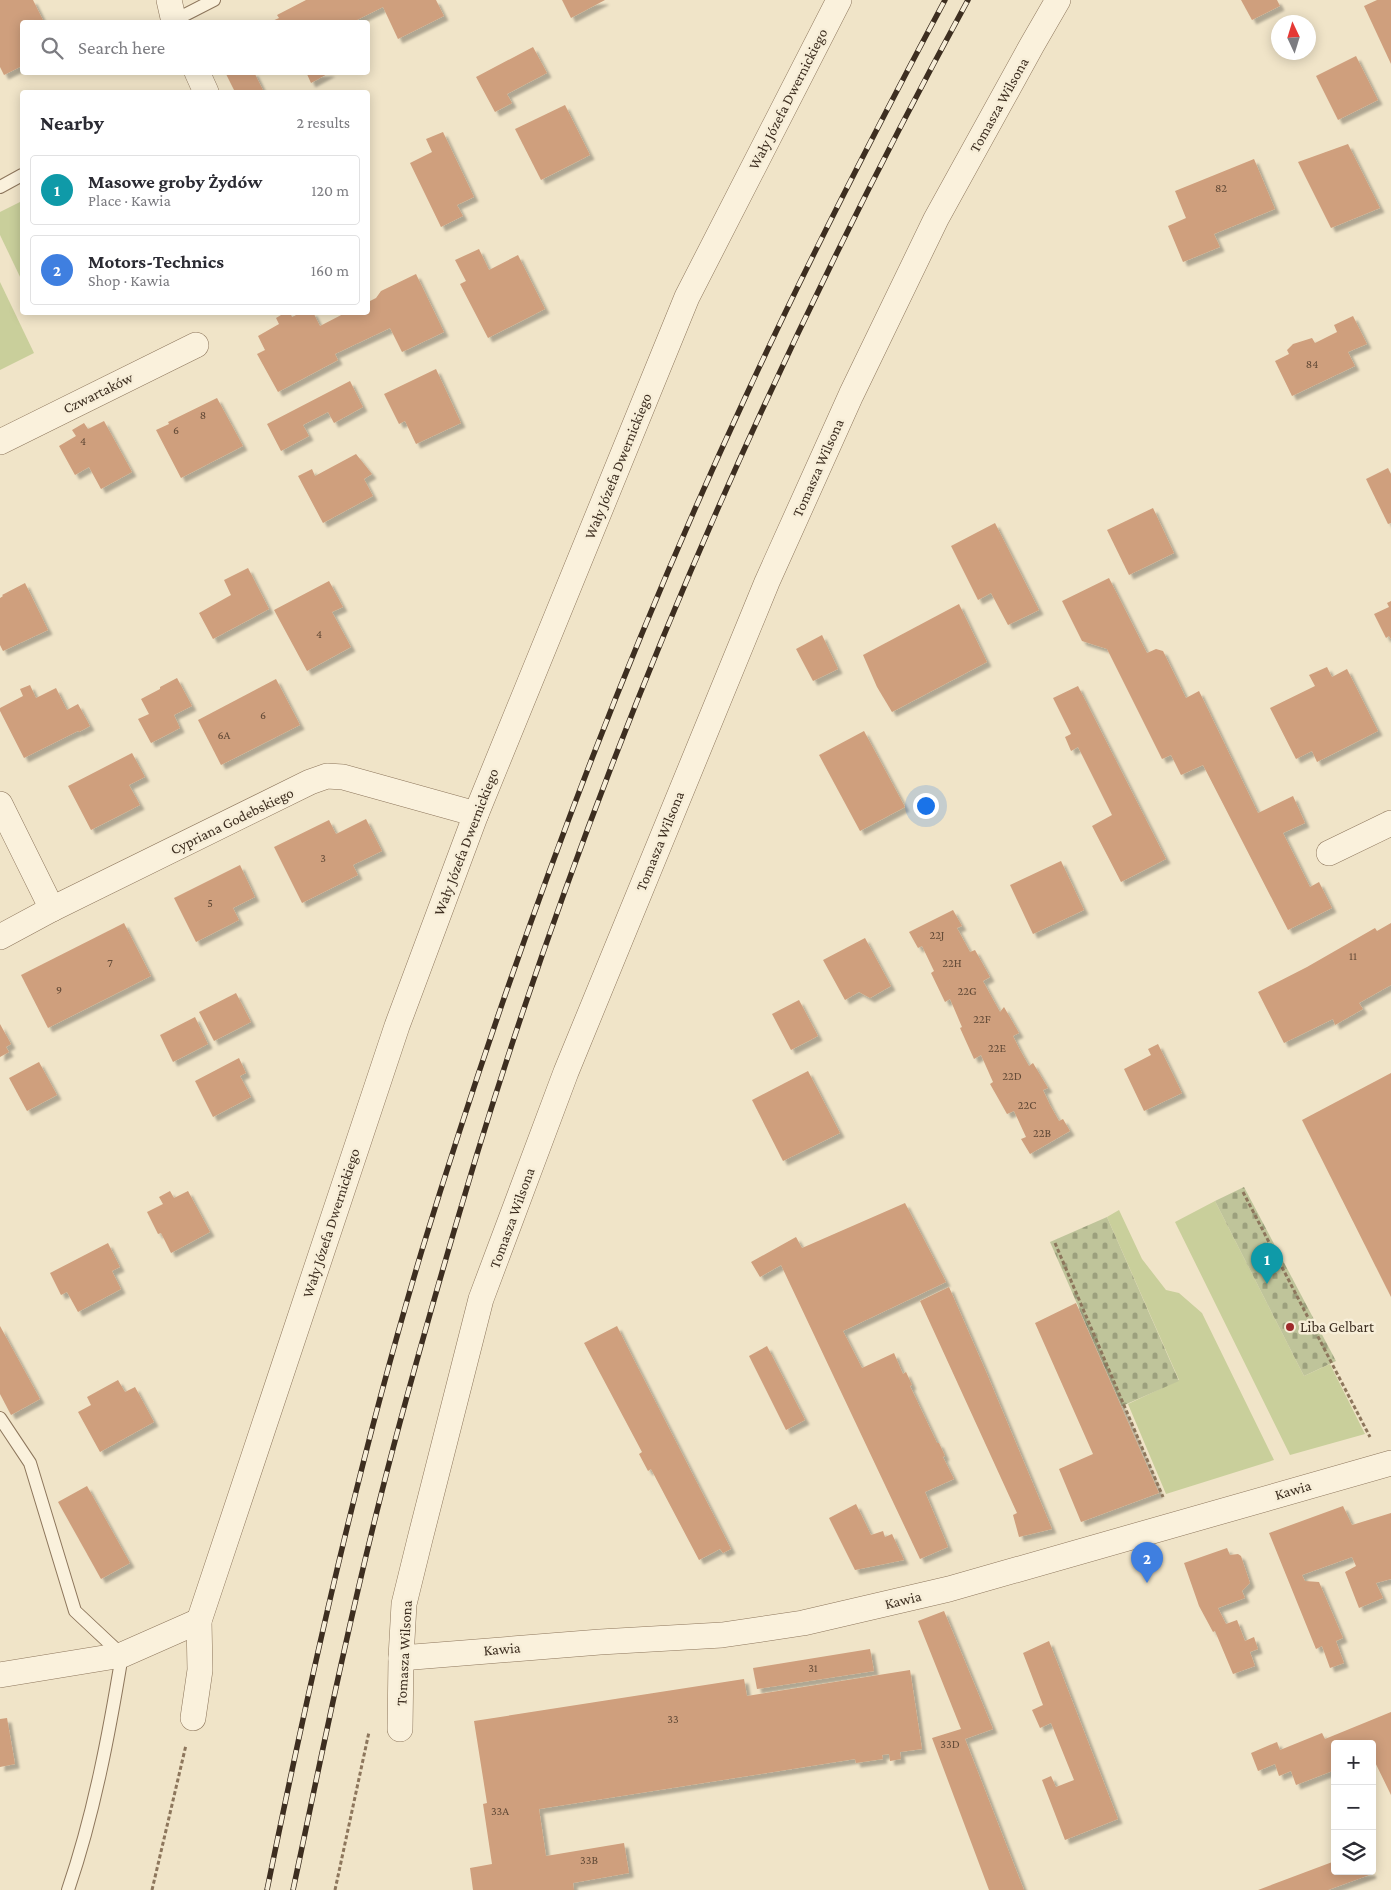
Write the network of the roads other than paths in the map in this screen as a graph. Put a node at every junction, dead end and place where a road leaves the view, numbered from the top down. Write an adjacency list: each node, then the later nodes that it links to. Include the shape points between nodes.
1 (214, 0): 4 (lane)
2 (839, 0): 12 (street, Wały Józefa Dwernickiego, via 687,297)
3 (1058, 0): 21 (street, Tomasza Wilsona, via 936,219 851,395 767,582 566,1072 481,1299 404,1604)
4 (172, 15)
5 (198, 75): 6 (street)
6 (205, 90)
7 (20, 176): 8 (lane)
8 (0, 186)
9 (196, 345): 10 (street, Czwartaków)
10 (0, 442)
11 (0, 804): 15 (street)
12 (476, 814): 15 (street, Cypriana Godebskiego, via 343,777 327,776); 19 (street, Wały Józefa Dwernickiego, via 396,1026)
13 (1391, 823): 14 (street)
14 (1329, 853)
15 (52, 909): 16 (street, Cypriana Godebskiego)
16 (0, 937)
17 (0, 1418): 20 (lane, via 30,1463 75,1611)
18 (1391, 1463): 21 (street, Kawia, via 949,1588 803,1623 722,1635)
19 (200, 1621): 20 (street); 23 (street, Wały Józefa Dwernickiego, via 200,1670)
20 (122, 1655): 22 (street); 25 (lane, via 110,1732 79,1859)
21 (401, 1658): 24 (street, Tomasza Wilsona)
22 (0, 1675)
23 (193, 1718)
24 (400, 1728)
25 (68, 1890)

